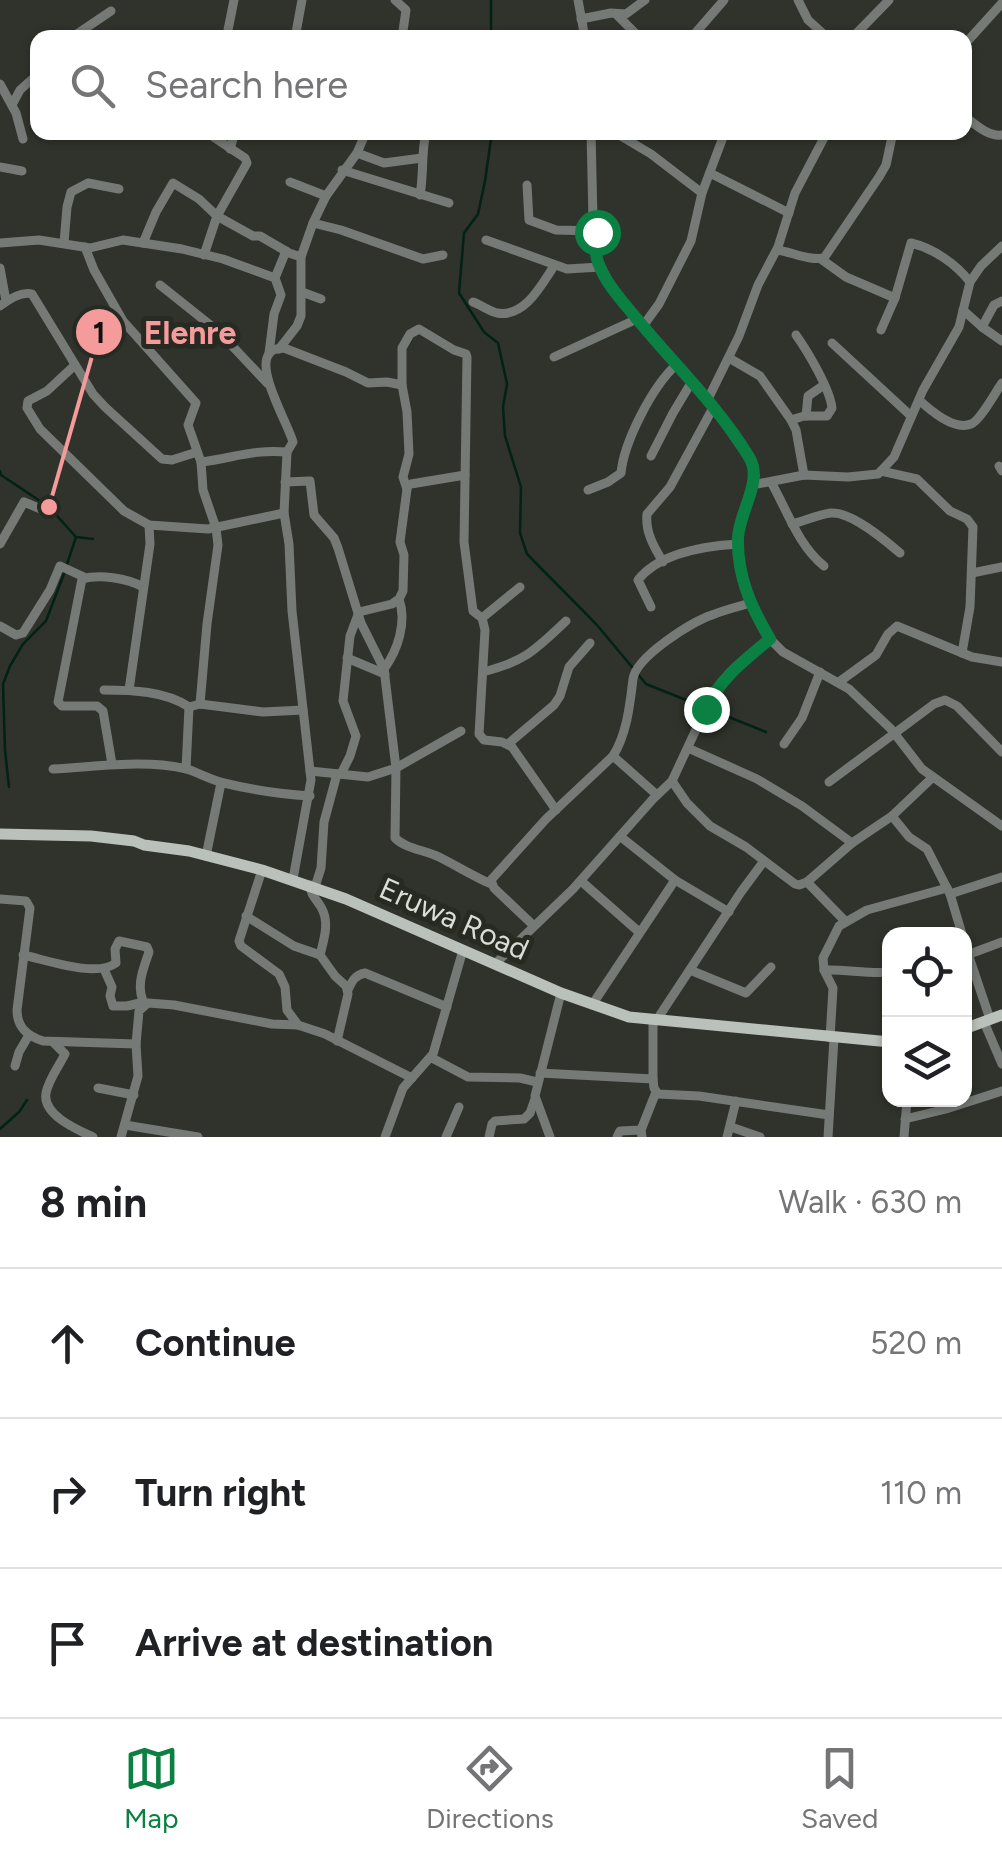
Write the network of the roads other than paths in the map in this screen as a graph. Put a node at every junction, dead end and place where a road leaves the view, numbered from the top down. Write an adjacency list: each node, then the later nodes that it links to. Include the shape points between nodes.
1 (234, 0): 14 (street)
2 (302, 0): 15 (street)
3 (395, 0): 16 (street, via 406,10)
4 (578, 0): 12 (street)
5 (645, 0): 11 (street)
6 (724, 0): 19 (street)
7 (798, 0): 20 (street)
8 (889, 0): 21 (street)
9 (1002, 3): 22 (street)
10 (111, 11): 13 (street)
11 (616, 14): 12 (street); 18 (street)
12 (581, 19): 17 (street)
13 (83, 30)
14 (230, 30)
15 (296, 30)
16 (403, 30)
17 (583, 30)
18 (632, 30)
19 (698, 30)
20 (819, 30)
21 (860, 30)
22 (972, 37)
23 (30, 81): 25 (street)
24 (2, 87): 25 (street); 26 (street)
25 (20, 90): 26 (street)
26 (12, 105): 29 (street)
27 (972, 120): 28 (street)
28 (998, 135): 39 (street)
29 (23, 139)
30 (217, 140): 40 (street)
31 (233, 140): 40 (street)
32 (362, 140): 41 (street)
33 (425, 140): 42 (street)
34 (591, 140): 57 (street)
35 (627, 140): 50 (street)
36 (722, 140): 46 (street)
37 (823, 140): 54 (street)
38 (891, 140): 69 (street, via 880,178)
39 (1002, 144)
40 (230, 149): 55 (street, via 247,163)
41 (356, 152): 42 (street, via 384,163); 45 (street)
42 (422, 158): 51 (street)
43 (0, 167): 44 (street)
44 (22, 170)
45 (342, 170): 51 (street); 52 (street)
46 (710, 173): 50 (street); 54 (street)
47 (290, 182): 52 (street)
48 (527, 185): 57 (street, via 529,220 556,230)
49 (120, 189): 60 (street, via 88,184 71,192)
50 (702, 193): 85 (street, via 691,241 659,304)
51 (420, 195): 53 (street)
52 (326, 196): 56 (street)
53 (450, 203)
54 (789, 212): 64 (street)
55 (217, 216): 61 (street, via 173,183); 65 (street); 66 (street)
56 (313, 223): 67 (street, via 422,259); 68 (street)
57 (597, 232): 71 (street)
58 (486, 240): 70 (street)
59 (0, 243): 60 (street)
60 (64, 243): 63 (street)
61 (144, 243): 63 (street); 66 (street)
62 (1002, 246): 74 (street)
63 (85, 247): 109 (street, via 123,321 196,402 188,425)
64 (777, 250): 69 (street); 94 (street)
65 (286, 251): 68 (street); 73 (street)
66 (204, 255): 73 (street)
67 (442, 255)
68 (301, 257): 76 (street)
69 (821, 259): 77 (street)
70 (554, 266): 71 (street); 79 (street, via 529,302 511,312 495,313)
71 (600, 267): 85 (street)
72 (0, 268): 81 (street)
73 (275, 278): 82 (street)
74 (970, 282): 77 (street, via 954,264 912,243); 84 (street)
75 (160, 284): 101 (street)
76 (302, 292): 78 (street); 83 (street)
77 (895, 298): 88 (street)
78 (322, 299)
79 (474, 302)
80 (1002, 302): 87 (street)
81 (3, 304): 95 (street, via 26,292 35,296)
82 (279, 306): 83 (street); 92 (street)
83 (301, 306): 92 (street, via 297,326)
84 (963, 310): 86 (street); 87 (street)
85 (640, 322): 93 (street); 96 (street)
86 (960, 324): 87 (street); 102 (street)
87 (978, 324): 90 (street)
88 (880, 330)
89 (796, 335): 100 (street)
90 (1002, 341)
91 (832, 343): 105 (street)
92 (274, 351): 99 (street, via 368,383); 101 (street, via 266,362)
93 (554, 357)
94 (729, 358): 103 (street); 106 (street, via 760,376)
95 (75, 365): 109 (street, via 104,408 157,456); 121 (street, via 27,408 40,430 110,498)
96 (676, 365): 97 (street); 117 (street, via 643,412 620,473)
97 (692, 383): 103 (street); 108 (street)
98 (1002, 383): 102 (street, via 968,425 943,419)
99 (402, 385): 111 (street, via 402,348 414,331 466,354); 116 (street)
100 (824, 385): 104 (street, via 808,396); 104 (street, via 831,412)
101 (270, 386): 107 (street, via 292,436)
102 (919, 400): 105 (street)
103 (710, 404): 115 (street, via 750,458); 126 (street, via 670,488 647,514)
104 (806, 416): 106 (street)
105 (911, 416): 110 (street)
106 (790, 420): 112 (street)
107 (287, 452): 109 (street); 113 (street)
108 (651, 456)
109 (199, 457): 122 (street)
110 (881, 471): 112 (street); 129 (street, via 917,479 970,522)
111 (465, 475): 116 (street); 137 (street, via 467,569 473,612)
112 (804, 475): 114 (street)
113 (285, 482): 119 (street); 136 (street, via 310,481 314,515 334,538)
114 (771, 482): 115 (street); 120 (street)
115 (752, 486): 124 (street)
116 (407, 489): 133 (street)
117 (588, 490)
118 (42, 510): 123 (street, via 24,502)
119 (284, 513): 122 (street); 152 (street)
120 (792, 524): 125 (street, via 842,514); 127 (street)
121 (149, 525): 122 (street); 132 (street)
122 (216, 528): 151 (street)
123 (0, 544)
124 (738, 544): 126 (street); 134 (street)
125 (900, 554)
126 (663, 562): 135 (street, via 638,580)
127 (824, 566)
128 (1002, 568): 129 (street)
129 (972, 573): 142 (street)
130 (84, 577): 132 (street); 139 (street, via 60,566 23,633); 160 (street, via 58,702 101,708)
131 (520, 586): 137 (street)
132 (143, 587): 150 (street)
133 (399, 600): 136 (street); 145 (street, via 403,623)
134 (750, 603): 140 (street); 159 (street, via 704,618 648,656 634,676)
135 (651, 607)
136 (358, 612): 143 (street); 145 (street)
137 (482, 618): 146 (street)
138 (566, 620): 146 (street, via 517,662)
139 (0, 626)
140 (770, 639): 147 (street); 157 (street, via 714,691)
141 (590, 643): 155 (street, via 569,667 554,705)
142 (962, 653): 144 (street); 148 (street, via 897,626 876,655)
143 (348, 658): 145 (street); 165 (street, via 344,702 356,736)
144 (1002, 662)
145 (385, 671): 161 (street)
146 (483, 672): 155 (street, via 479,734)
147 (820, 672): 148 (street); 156 (street)
148 (838, 682): 154 (street)
149 (104, 690): 150 (street)
150 (129, 690): 151 (street)
151 (194, 706): 152 (street); 163 (street)
152 (303, 710): 164 (street)
153 (461, 731): 161 (street)
154 (894, 733): 158 (street, via 945,700); 166 (street); 168 (street)
155 (508, 744): 172 (street)
156 (784, 744)
157 (688, 748): 167 (street); 177 (street, via 757,779)
158 (1002, 752)
159 (614, 756): 171 (street); 172 (street)
160 (112, 764): 162 (street); 163 (street)
161 (396, 768): 165 (street, via 368,777); 186 (street, via 397,842)
162 (53, 769)
163 (186, 769): 169 (street)
164 (310, 771): 165 (street); 170 (street)
165 (339, 774): 187 (street)
166 (933, 777): 173 (street); 174 (street)
167 (672, 781): 171 (street); 179 (street, via 710,826)
168 (829, 782)
169 (221, 783): 170 (street); 178 (street)
170 (310, 796): 182 (street)
171 (657, 796): 176 (street)
172 (556, 810): 186 (street)
173 (892, 816): 177 (street); 188 (street, via 926,849)
174 (1002, 826)
175 (0, 834): 178 (main road, Eruwa Road, via 91,836)
176 (622, 837): 183 (street); 184 (street)
177 (852, 842): 185 (street)
178 (206, 856): 180 (main road, Eruwa Road)
179 (764, 861): 185 (street, via 795,884); 190 (street)
180 (262, 870): 182 (main road, Eruwa Road); 191 (street)
181 (1002, 877): 188 (street)
182 (293, 879): 187 (main road, Eruwa Road)
183 (676, 880): 190 (street); 195 (street)
184 (580, 881): 193 (street); 195 (street)
185 (807, 882): 192 (street)
186 (491, 884): 193 (street)
187 (313, 886): 197 (main road, Eruwa Road); 200 (street, via 310,893 326,922)
188 (948, 891): 192 (street, via 866,910); 194 (street)
189 (0, 899): 199 (street, via 30,904)
190 (729, 912): 204 (street)
191 (246, 916): 200 (street); 215 (street, via 241,946 279,974)
192 (845, 922): 205 (street, via 822,958)
193 (534, 926): 201 (street)
194 (960, 927)
195 (639, 932): 211 (street)
196 (1002, 942): 198 (street)
197 (463, 950): 201 (main road, Eruwa Road); 212 (street)
198 (972, 953)
199 (23, 955): 203 (street); 216 (street, via 17,1020)
200 (320, 955): 208 (street)
201 (495, 964): 209 (main road, Eruwa Road)
202 (770, 967): 204 (street, via 746,993)
203 (104, 968): 210 (street, via 113,1006); 210 (street, via 116,962 118,941 149,948 140,984)
204 (690, 970): 214 (street)
205 (824, 970): 207 (street); 217 (street, via 833,988)
206 (972, 970): 213 (street)
207 (882, 973)
208 (348, 990): 212 (street, via 366,973); 218 (street)
209 (561, 993): 211 (main road, Eruwa Road); 226 (street)
210 (144, 1003): 215 (street); 221 (street)
211 (592, 1005): 214 (main road, Eruwa Road)
212 (447, 1007): 222 (street)
213 (992, 1019): 223 (street)
214 (654, 1021): 217 (main road, Eruwa Road); 227 (street)
215 (298, 1026): 218 (street)
216 (29, 1035): 219 (street); 224 (street)
217 (832, 1038): 220 (main road, Eruwa Road); 236 (street)
218 (338, 1040): 225 (street)
219 (52, 1041): 221 (street); 242 (street, via 65,1054 47,1103 65,1124)
220 (882, 1041)
221 (136, 1044): 231 (street)
222 (432, 1058): 225 (street); 226 (street, via 468,1077)
223 (1002, 1064)
224 (15, 1066)
225 (412, 1078): 240 (street)
226 (539, 1078): 227 (street); 232 (street)
227 (653, 1079): 230 (street)
228 (98, 1088): 231 (street)
229 (1002, 1091): 237 (street)
230 (656, 1092): 233 (street); 241 (street)
231 (134, 1095): 238 (street)
232 (536, 1099): 247 (street, via 528,1116 495,1121); 248 (street)
233 (736, 1101): 236 (street); 239 (street)
234 (459, 1107): 246 (street)
235 (907, 1107): 237 (street)
236 (829, 1114): 251 (street)
237 (906, 1119): 252 (street)
238 (125, 1125): 243 (street); 244 (street)
239 (729, 1132): 250 (street)
240 (386, 1134): 245 (street)
241 (642, 1134): 249 (street, via 620,1130)
242 (93, 1137)
243 (121, 1137)
244 (198, 1137)
245 (400, 1137)
246 (446, 1137)
247 (489, 1137)
248 (550, 1137)
249 (617, 1137)
250 (760, 1137)
251 (828, 1137)
252 (904, 1137)

